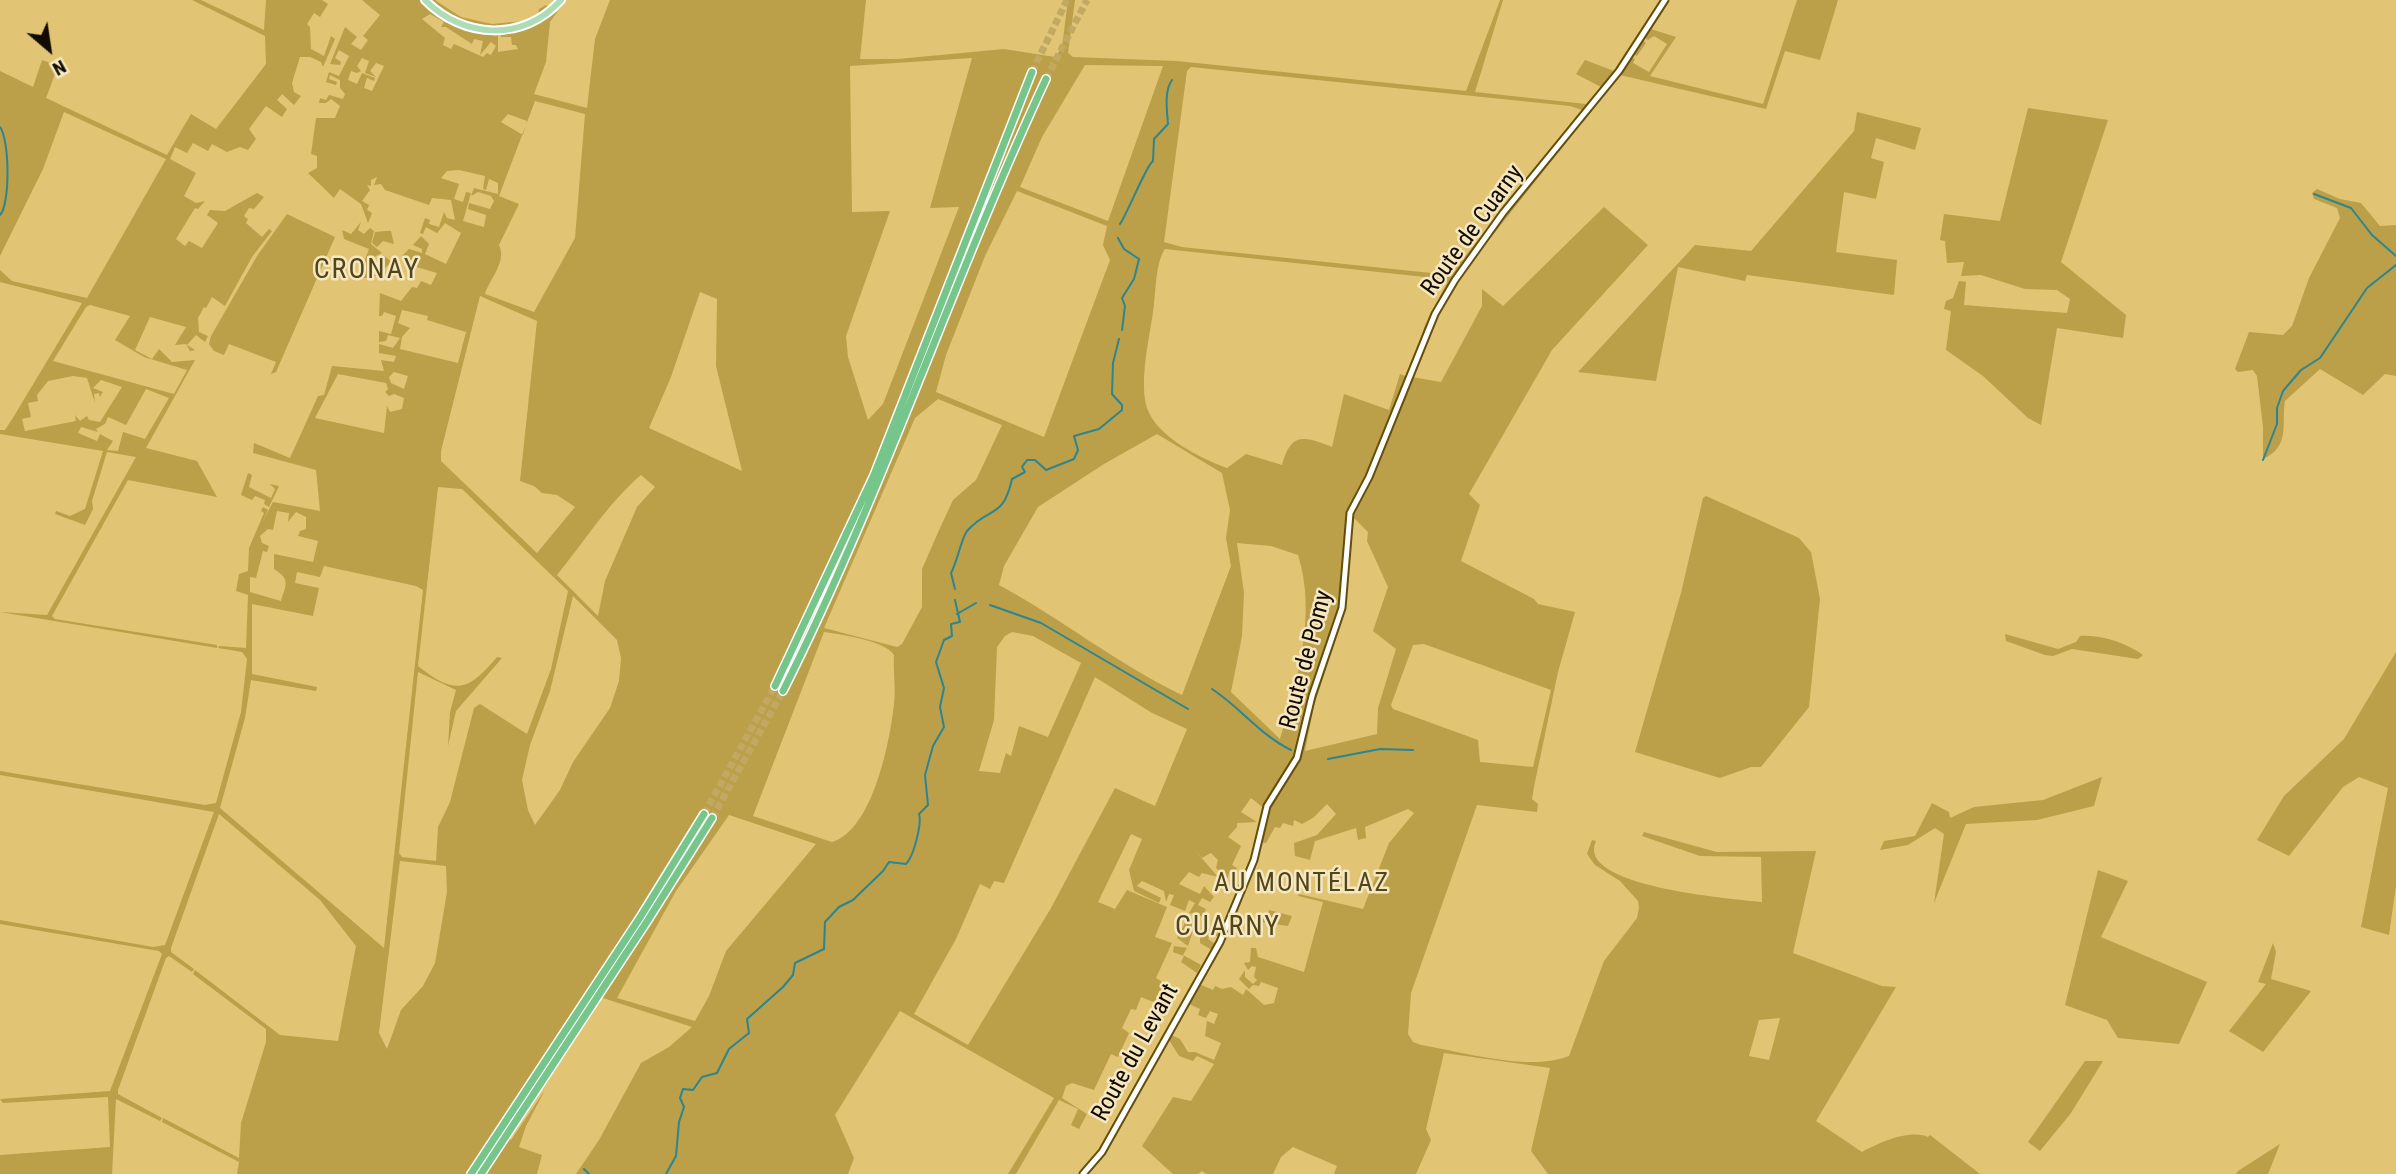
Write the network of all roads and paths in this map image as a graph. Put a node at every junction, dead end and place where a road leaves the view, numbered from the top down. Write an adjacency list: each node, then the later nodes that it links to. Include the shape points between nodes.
1 (425, 0): 2 (main road, via 450,20 483,31 517,28 542,17)
2 (561, 0)
3 (1665, 0): 6 (street, Route de Cuarny, via 1619,71 1503,213 1455,280 1428,331 1369,477)
4 (1031, 72): 5 (highway, via 874,475 779,688 874,497)
5 (1046, 79)
6 (1352, 507): 7 (street, Route de Pomy, via 1342,608 1312,696 1301,746 1266,810 1254,860)
7 (1217, 948): 10 (street, Route du Levant, via 1102,1152)
8 (471, 1174): 9 (highway, via 708,816 618,968)
9 (481, 1174)
10 (1083, 1174)

